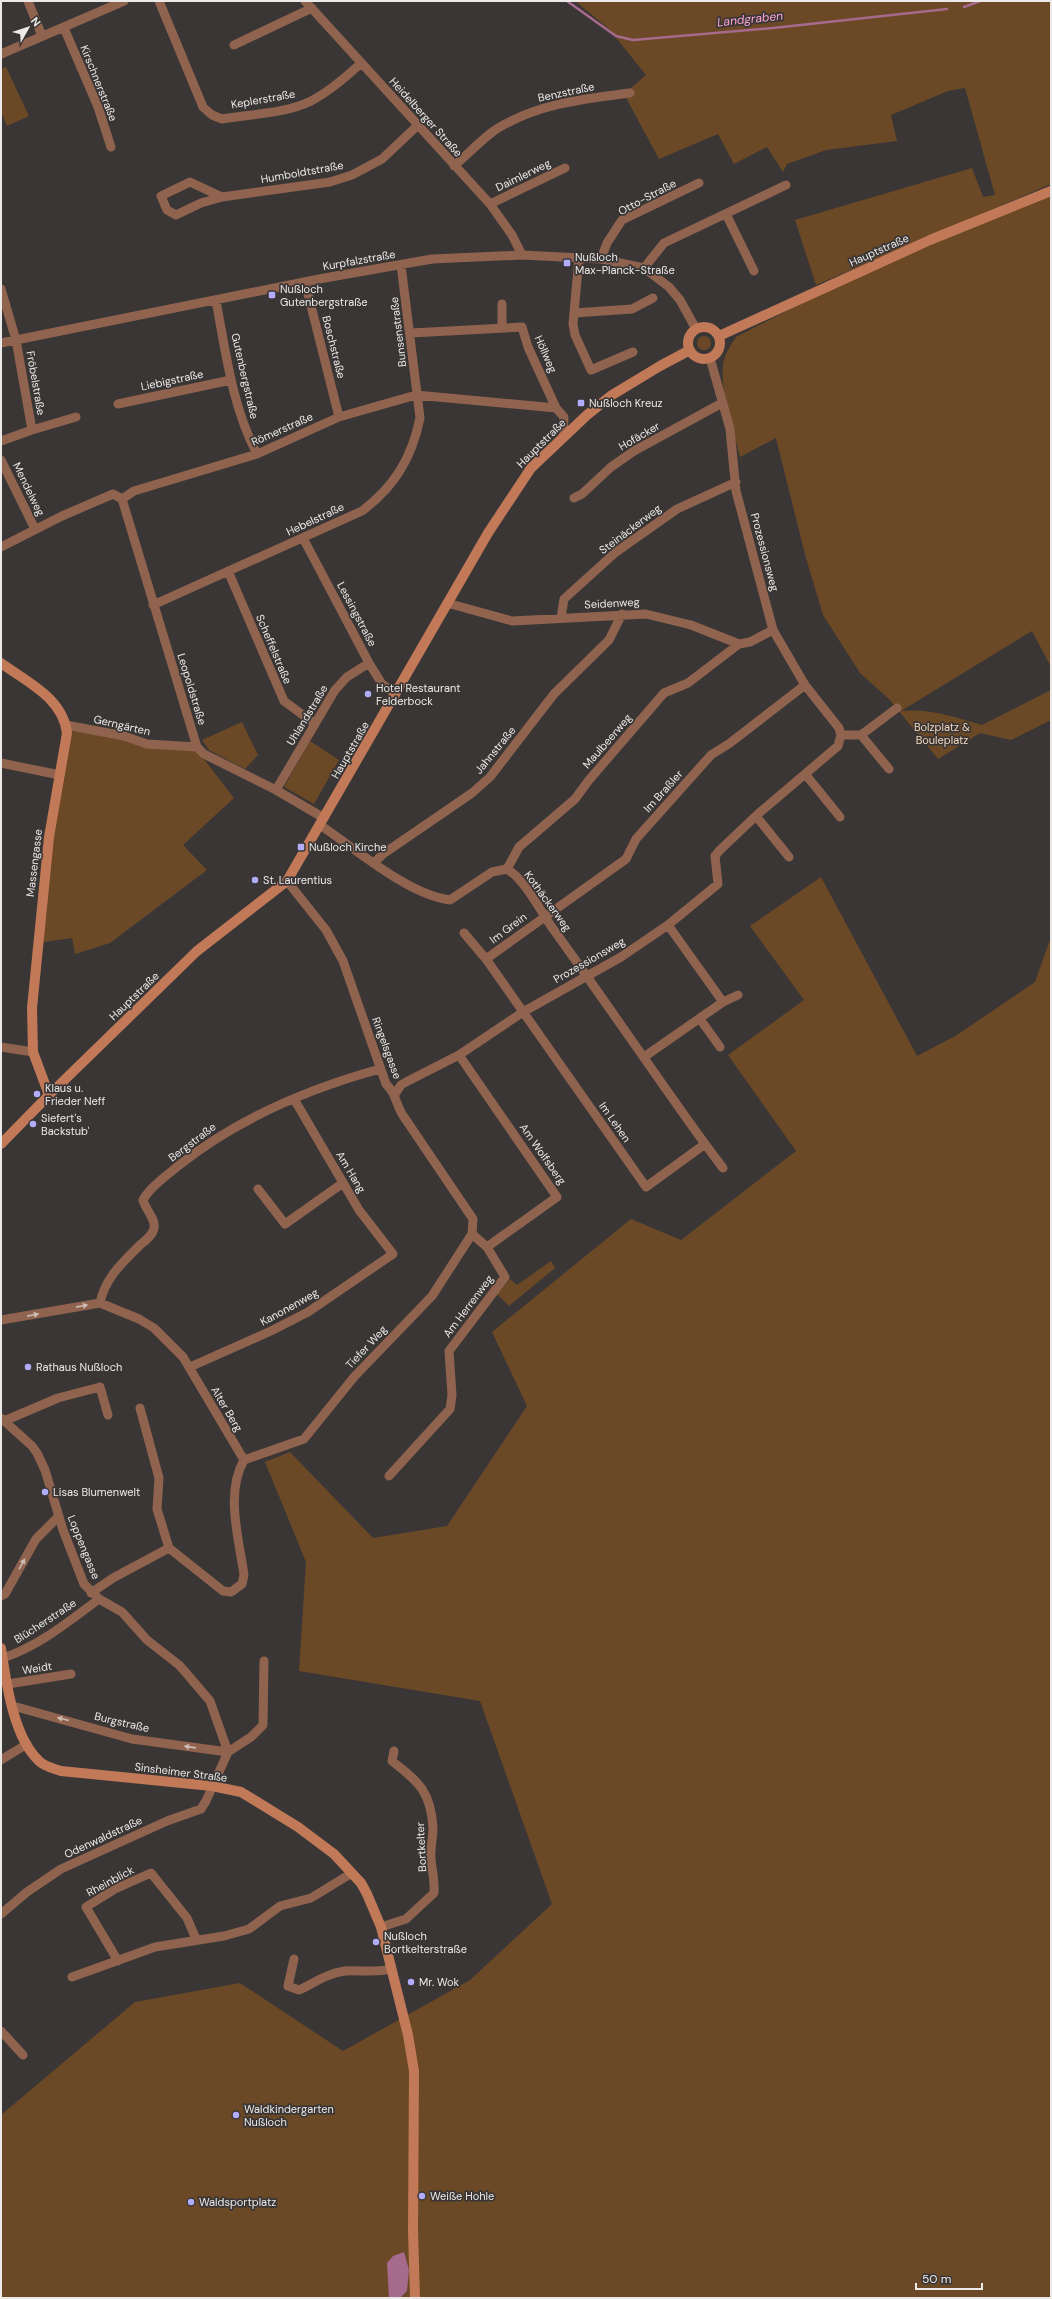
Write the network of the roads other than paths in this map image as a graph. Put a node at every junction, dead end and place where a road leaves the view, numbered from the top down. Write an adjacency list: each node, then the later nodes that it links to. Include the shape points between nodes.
1 (28, 1): 7 (street)
2 (124, 1): 6 (street)
3 (159, 1): 10 (street, Keplerstraße, via 203,107 222,119 296,107 338,84)
4 (304, 1): 5 (street, Heidelberger Straße)
5 (312, 8): 8 (street); 10 (street, Heidelberger Straße)
6 (64, 28): 7 (street); 13 (street, Kirschnerstraße, via 98,107)
7 (42, 36): 9 (street)
8 (234, 45)
9 (1, 54)
10 (360, 64): 12 (street, Heidelberger Straße)
11 (630, 93): 14 (street, Benzstraße, via 547,106 518,117 494,131)
12 (417, 126): 14 (street, Heidelberger Straße); 19 (street, Humboldtstraße, via 382,159 352,175 330,182)
13 (111, 147)
14 (454, 166): 20 (street, Heidelberger Straße)
15 (565, 168): 20 (street, Daimlerweg)
16 (699, 183): 24 (street, Otto-Straße, via 622,220 607,243)
17 (786, 185): 21 (street)
18 (1051, 191): 38 (main road, Hauptstraße, via 930,240)
19 (222, 197): 19 (street, Humboldtstraße, via 201,203 176,215 167,210 162,196 190,182)
20 (490, 204): 22 (street, Heidelberger Straße, via 512,235)
21 (726, 214): 26 (street, via 664,243); 27 (street)
22 (522, 255): 23 (street, Kurpfalzstraße); 25 (street, Kurpfalzstraße, via 432,259)
23 (579, 258): 24 (street, Kurpfalzstraße); 33 (street)
24 (601, 259): 26 (street, Kurpfalzstraße)
25 (401, 265): 28 (street, Kurpfalzstraße); 37 (street, Bunsenstraße)
26 (644, 268): 36 (street, Kurpfalzstraße, via 669,287 680,300)
27 (754, 272)
28 (305, 282): 31 (street, Kurpfalzstraße); 50 (street, Boschstraße)
29 (1, 290): 34 (street, Fröbelstraße)
30 (653, 298): 33 (street, via 632,309)
31 (216, 300): 39 (street, Kurpfalzstraße); 44 (street, Gutenbergstraße)
32 (502, 304): 35 (street)
33 (574, 313): 42 (street, via 575,334 590,370)
34 (6, 321): 39 (street, Fröbelstraße)
35 (502, 328): 37 (street, Höllweg); 48 (street, Höllweg, via 522,327 528,348)
36 (696, 329): 38 (main road, via 711,328); 41 (main road, via 688,340)
37 (411, 333): 45 (street, Bunsenstraße)
38 (719, 336): 43 (main road, via 719,349)
39 (16, 340): 40 (street, Kurpfalzstraße); 51 (street, Fröbelstraße)
40 (1, 343)
41 (690, 350): 43 (main road, via 698,358); 52 (main road, Hauptstraße, via 612,395)
42 (633, 352)
43 (710, 358): 46 (street, Prozessionsweg)
44 (231, 380): 47 (street, Liebigstraße); 54 (street, Gutenbergstraße, via 242,422)
45 (416, 395): 48 (street, Römerstraße); 50 (street, Römerstraße); 60 (street, Hebelstraße, via 420,418 416,438 406,462 387,490 362,511)
46 (722, 403): 56 (street, Prozessionsweg, via 733,445); 57 (street, Hofäcker, via 634,451)
47 (118, 404)
48 (556, 408): 52 (street, via 564,417)
49 (76, 417): 51 (street, Fröbelstraße)
50 (339, 417): 54 (street, Römerstraße)
51 (32, 430): 53 (street, Fröbelstraße)
52 (563, 437): 63 (main road, Hauptstraße, via 531,468 508,500)
53 (1, 441)
54 (257, 454): 58 (street, Römerstraße, via 134,491)
55 (1, 460): 59 (street, Mendelweg)
56 (736, 482): 66 (street, Steinäckerweg, via 677,509 616,552 564,599); 67 (street, Prozessionsweg, via 736,491)
57 (574, 498)
58 (122, 499): 59 (street, via 113,494); 64 (street, Leopoldstraße)
59 (35, 529): 61 (street)
60 (303, 538): 62 (street, Hebelstraße); 70 (street, Lessingstraße)
61 (1, 547)
62 (228, 571): 64 (street, Hebelstraße); 74 (street, Scheffelstraße, via 284,701)
63 (447, 603): 66 (street, Seidenweg, via 512,621); 72 (main road, Hauptstraße)
64 (153, 605): 78 (street, Leopoldstraße)
65 (622, 614): 66 (street, Seidenweg); 68 (street, Seidenweg, via 646,614 692,625); 88 (street, Jahnstraße, via 609,640 554,694 490,777 472,793 383,854)
66 (560, 618)
67 (773, 630): 68 (street, via 750,642); 71 (street, Prozessionsweg)
68 (740, 644): 89 (street, Maulbeerweg, via 688,683 664,693 575,799 519,847)
69 (1, 663): 75 (main road, Massengasse, via 54,702)
70 (369, 663): 72 (street, Lessingstraße, via 382,684); 74 (street, Uhlandstraße, via 347,677 335,690)
71 (804, 685): 76 (street, Prozessionsweg); 91 (street, Im Braßler, via 711,755 636,839 626,859)
72 (396, 694): 86 (main road, Hauptstraße)
73 (897, 708): 77 (street)
74 (315, 724): 83 (street, Uhlandstraße)
75 (66, 725): 78 (street, Gerngärten, via 124,736 147,744); 81 (main road, Massengasse, via 66,742)
76 (842, 735): 77 (street); 82 (street, Prozessionsweg, via 834,752)
77 (861, 735): 80 (street)
78 (197, 747): 83 (street, via 204,754)
79 (1, 763): 81 (street)
80 (889, 769)
81 (60, 775): 102 (main road, Massengasse, via 48,837 41,901 32,1008)
82 (806, 775): 84 (street, Prozessionsweg); 85 (street)
83 (276, 790): 86 (street)
84 (756, 816): 87 (street); 92 (street, Prozessionsweg, via 715,856 718,884)
85 (840, 817)
86 (322, 821): 88 (street); 90 (main road, Hauptstraße)
87 (790, 857)
88 (374, 863): 89 (street, Kothäckerweg, via 430,896 450,900 492,872)
89 (507, 869): 91 (street, Kothäckerweg, via 515,875)
90 (287, 881): 105 (street, Ringelsgasse, via 326,930 343,961); 107 (main road, Hauptstraße, via 197,951)
91 (544, 916): 94 (street, Im Grein); 95 (street, Kothäckerweg)
92 (668, 925): 95 (street, Prozessionsweg, via 620,957); 97 (street)
93 (464, 933): 94 (street, Im Grein)
94 (486, 959): 98 (street, Im Grein)
95 (587, 975): 98 (street, Prozessionsweg); 104 (street)
96 (738, 995): 97 (street)
97 (723, 1002): 99 (street)
98 (523, 1012): 103 (street, Prozessionsweg); 110 (street, Im Lehen, via 646,1187)
99 (700, 1019): 101 (street); 104 (street)
100 (1, 1047): 102 (street)
101 (720, 1048)
102 (33, 1052): 107 (main road, Massengasse)
103 (458, 1055): 106 (street, Prozessionsweg, via 401,1085); 116 (street, Am Wolfsberg, via 557,1197)
104 (644, 1058): 110 (street)
105 (380, 1069): 106 (street, Ringelsgasse, via 386,1084); 108 (street, Bergstraße, via 343,1079)
106 (395, 1094): 114 (street, Ringelsgasse, via 396,1104 402,1114)
107 (49, 1095): 109 (main road, Hauptstraße)
108 (294, 1099): 112 (street, Am Hang); 118 (street, Bergstraße, via 252,1117 216,1137 146,1194 143,1200 144,1207 153,1219 154,1229 106,1282)
109 (1, 1144)
110 (704, 1144): 111 (street)
111 (722, 1168)
112 (343, 1183): 113 (street, via 285,1224); 117 (street, Am Hang, via 359,1210)
113 (258, 1189)
114 (473, 1219): 115 (street, Tiefer Weg)
115 (472, 1234): 116 (street, Am Herrenweg); 124 (street, Tiefer Weg, via 432,1296 354,1377 304,1439)
116 (487, 1247): 125 (street, Am Herrenweg, via 505,1277 450,1351 450,1409)
117 (393, 1254): 120 (street, Kanonenweg, via 308,1312)
118 (100, 1303): 119 (street, one-way to 118); 120 (street, Alter Berg, via 154,1328 179,1352)
119 (1, 1320)
120 (190, 1367): 124 (street, Alter Berg)
121 (140, 1408): 127 (street, via 159,1478 157,1509)
122 (108, 1415): 123 (street, via 100,1387 58,1398)
123 (3, 1419): 126 (street, Loppengasse, via 37,1453)
124 (244, 1460): 127 (street, via 237,1475 234,1495 244,1575 242,1584 231,1592 223,1591)
125 (389, 1476)
126 (59, 1516): 128 (street, one-way to 126, via 5,1594 36,1539); 129 (street, Loppengasse, via 84,1584)
127 (170, 1548): 129 (street, via 113,1578)
128 (1, 1596)
129 (95, 1596): 130 (street, Blücherstraße, via 43,1640 17,1653); 137 (street, Loppengasse, via 122,1612 147,1640 179,1664 210,1701)
130 (2, 1653): 133 (main road, Sinsheimer Straße)
131 (264, 1661): 137 (street, via 263,1725 251,1737)
132 (71, 1674): 133 (street, Weidt)
133 (6, 1687): 134 (main road, Sinsheimer Straße)
134 (13, 1706): 135 (main road, Sinsheimer Straße); 137 (street, Burgstraße, one-way to 134, via 132,1739)
135 (27, 1744): 138 (street); 139 (main road, Sinsheimer Straße, via 40,1762 61,1770)
136 (394, 1751): 142 (street, Bortkelter, via 392,1761 417,1780 429,1802 433,1829 431,1859 435,1879 434,1893 406,1919)
137 (228, 1752): 139 (street)
138 (1, 1760)
139 (212, 1786): 140 (main road, Sinsheimer Straße, via 241,1792 265,1805 334,1854); 141 (street, Odenwaldstraße, via 201,1809 167,1820 61,1869)
140 (352, 1873): 142 (main road, Sinsheimer Straße, via 368,1894); 143 (street, via 311,1898 280,1906 249,1929 224,1936)
141 (1, 1914)
142 (381, 1927): 146 (main road, Sinsheimer Straße)
143 (196, 1939): 145 (street, via 155,1946); 145 (street, Rheinblick, via 187,1918 151,1873 115,1890 86,1908)
144 (294, 1959): 146 (street, via 288,1986 299,1990 320,1978 344,1971 377,1972)
145 (118, 1960): 147 (street)
146 (391, 1969): 150 (main road, Sinsheimer Straße, via 414,2070)
147 (72, 1977)
148 (1, 2031): 149 (street)
149 (23, 2055)
150 (415, 2298)

